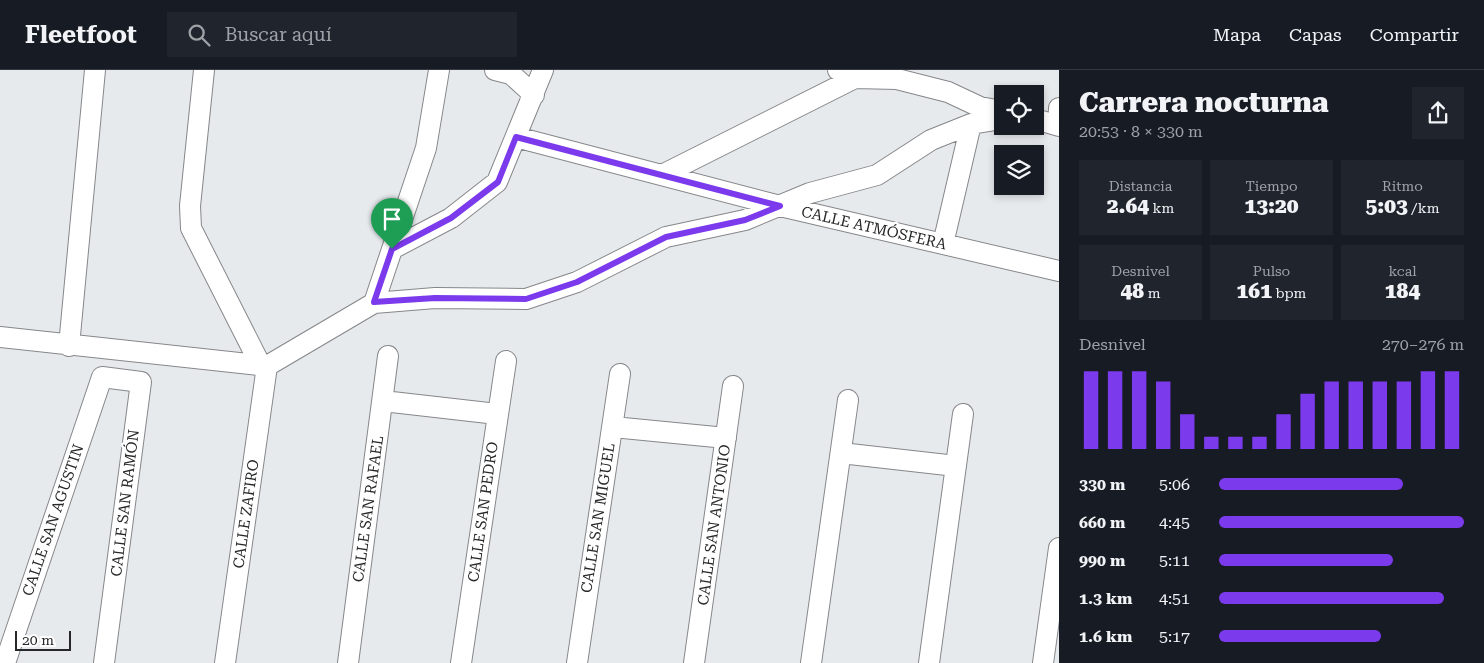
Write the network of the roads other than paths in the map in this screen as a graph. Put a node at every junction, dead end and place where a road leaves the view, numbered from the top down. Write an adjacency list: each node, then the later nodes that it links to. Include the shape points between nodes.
1 (95, 70): 22 (street)
2 (204, 70): 25 (street, via 190,206 191,228)
3 (494, 70): 8 (street, via 511,74)
4 (543, 70): 8 (street)
5 (443, 72): 18 (street, via 426,148)
6 (847, 74): 7 (street); 15 (street)
7 (900, 74): 9 (street, via 980,107)
8 (534, 95): 14 (street)
9 (994, 110)
10 (1059, 118): 11 (street)
11 (1044, 119)
12 (994, 120): 13 (street)
13 (971, 124): 16 (street, via 931,140 877,175 810,193); 17 (street)
14 (516, 137): 15 (street, CALLE ATMÓSFERA); 18 (street, via 498,182 451,218)
15 (662, 175): 16 (street, CALLE ATMÓSFERA)
16 (780, 206): 17 (street, CALLE ATMÓSFERA); 20 (street, via 745,220 666,237 577,282 526,299 435,298)
17 (943, 244): 19 (street, CALLE ATMÓSFERA)
18 (392, 249): 20 (street)
19 (1059, 271)
20 (374, 302): 25 (street)
21 (0, 337): 22 (street)
22 (69, 346): 25 (street)
23 (388, 356): 30 (street, CALLE SAN RAFAEL)
24 (506, 361): 31 (street, CALLE SAN PEDRO)
25 (264, 366): 40 (street, CALLE ZAFIRO)
26 (620, 374): 33 (street, CALLE SAN MIGUEL)
27 (102, 377): 38 (street, CALLE SAN AGUSTIN); 39 (street, CALLE SAN RAMÓN, via 141,382)
28 (733, 386): 34 (street, CALLE SAN ANTONIO)
29 (848, 400): 35 (street)
30 (383, 401): 31 (street); 41 (street, CALLE SAN RAFAEL)
31 (498, 414): 42 (street, CALLE SAN PEDRO)
32 (963, 414): 36 (street)
33 (613, 427): 34 (street); 43 (street, CALLE SAN MIGUEL)
34 (726, 438): 44 (street, CALLE SAN ANTONIO)
35 (841, 452): 36 (street); 45 (street)
36 (956, 466): 46 (street)
37 (1059, 548): 47 (street)
38 (7, 662)
39 (104, 663)
40 (225, 663)
41 (348, 663)
42 (461, 663)
43 (576, 663)
44 (694, 663)
45 (811, 663)
46 (929, 663)
47 (1044, 663)

